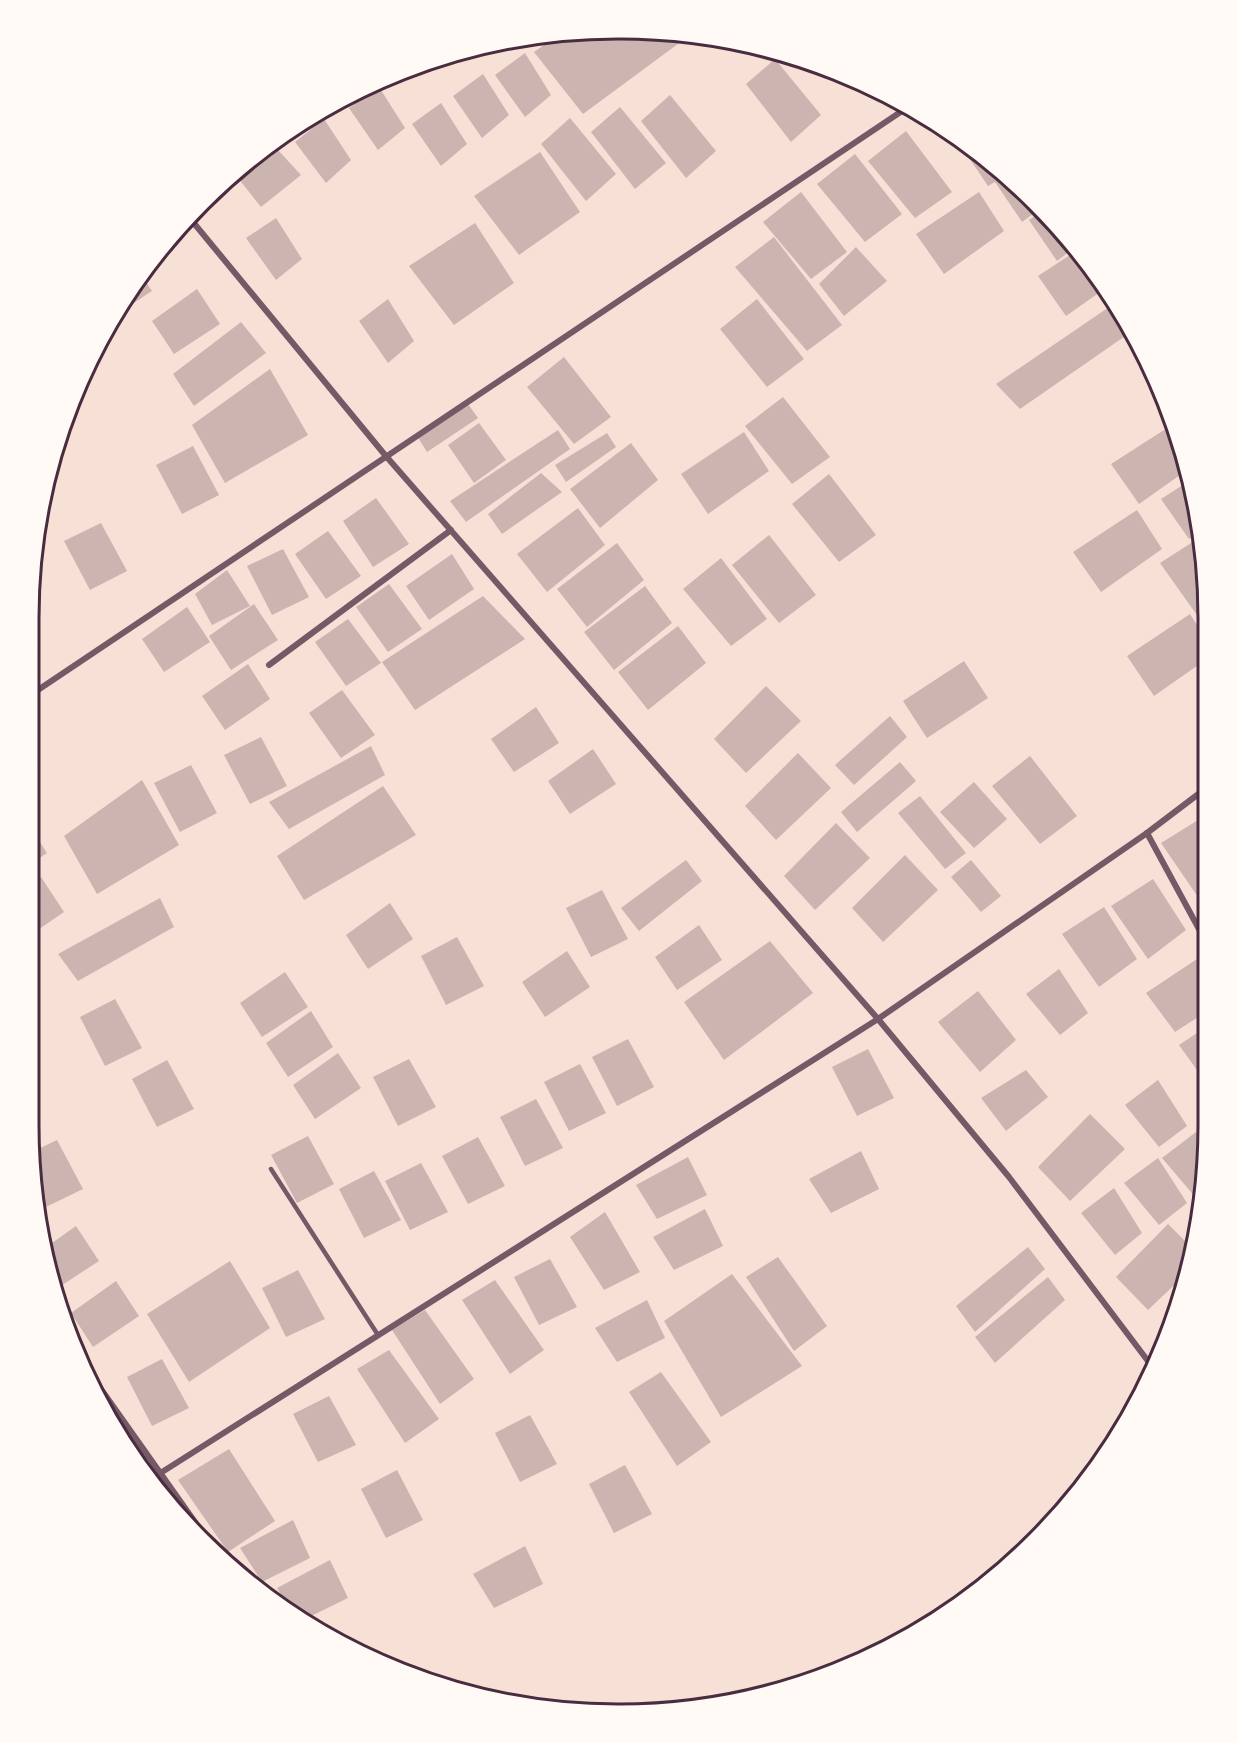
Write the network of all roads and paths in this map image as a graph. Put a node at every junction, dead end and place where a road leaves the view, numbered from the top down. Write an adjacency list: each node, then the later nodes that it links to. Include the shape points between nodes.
1 (900, 112): 3 (street)
2 (195, 224): 3 (street)
3 (385, 455): 4 (street); 6 (street)
4 (451, 530): 5 (street); 10 (street)
5 (269, 665)
6 (39, 689)
7 (1198, 794): 8 (street)
8 (1147, 833): 9 (street); 10 (street)
9 (1198, 927)
10 (878, 1019): 12 (street); 13 (street, via 1009,1177)
11 (271, 1169): 12 (lane)
12 (378, 1335): 15 (street)
13 (1147, 1360)
14 (113, 1407): 15 (street)
15 (160, 1474): 16 (street)
16 (186, 1510)

